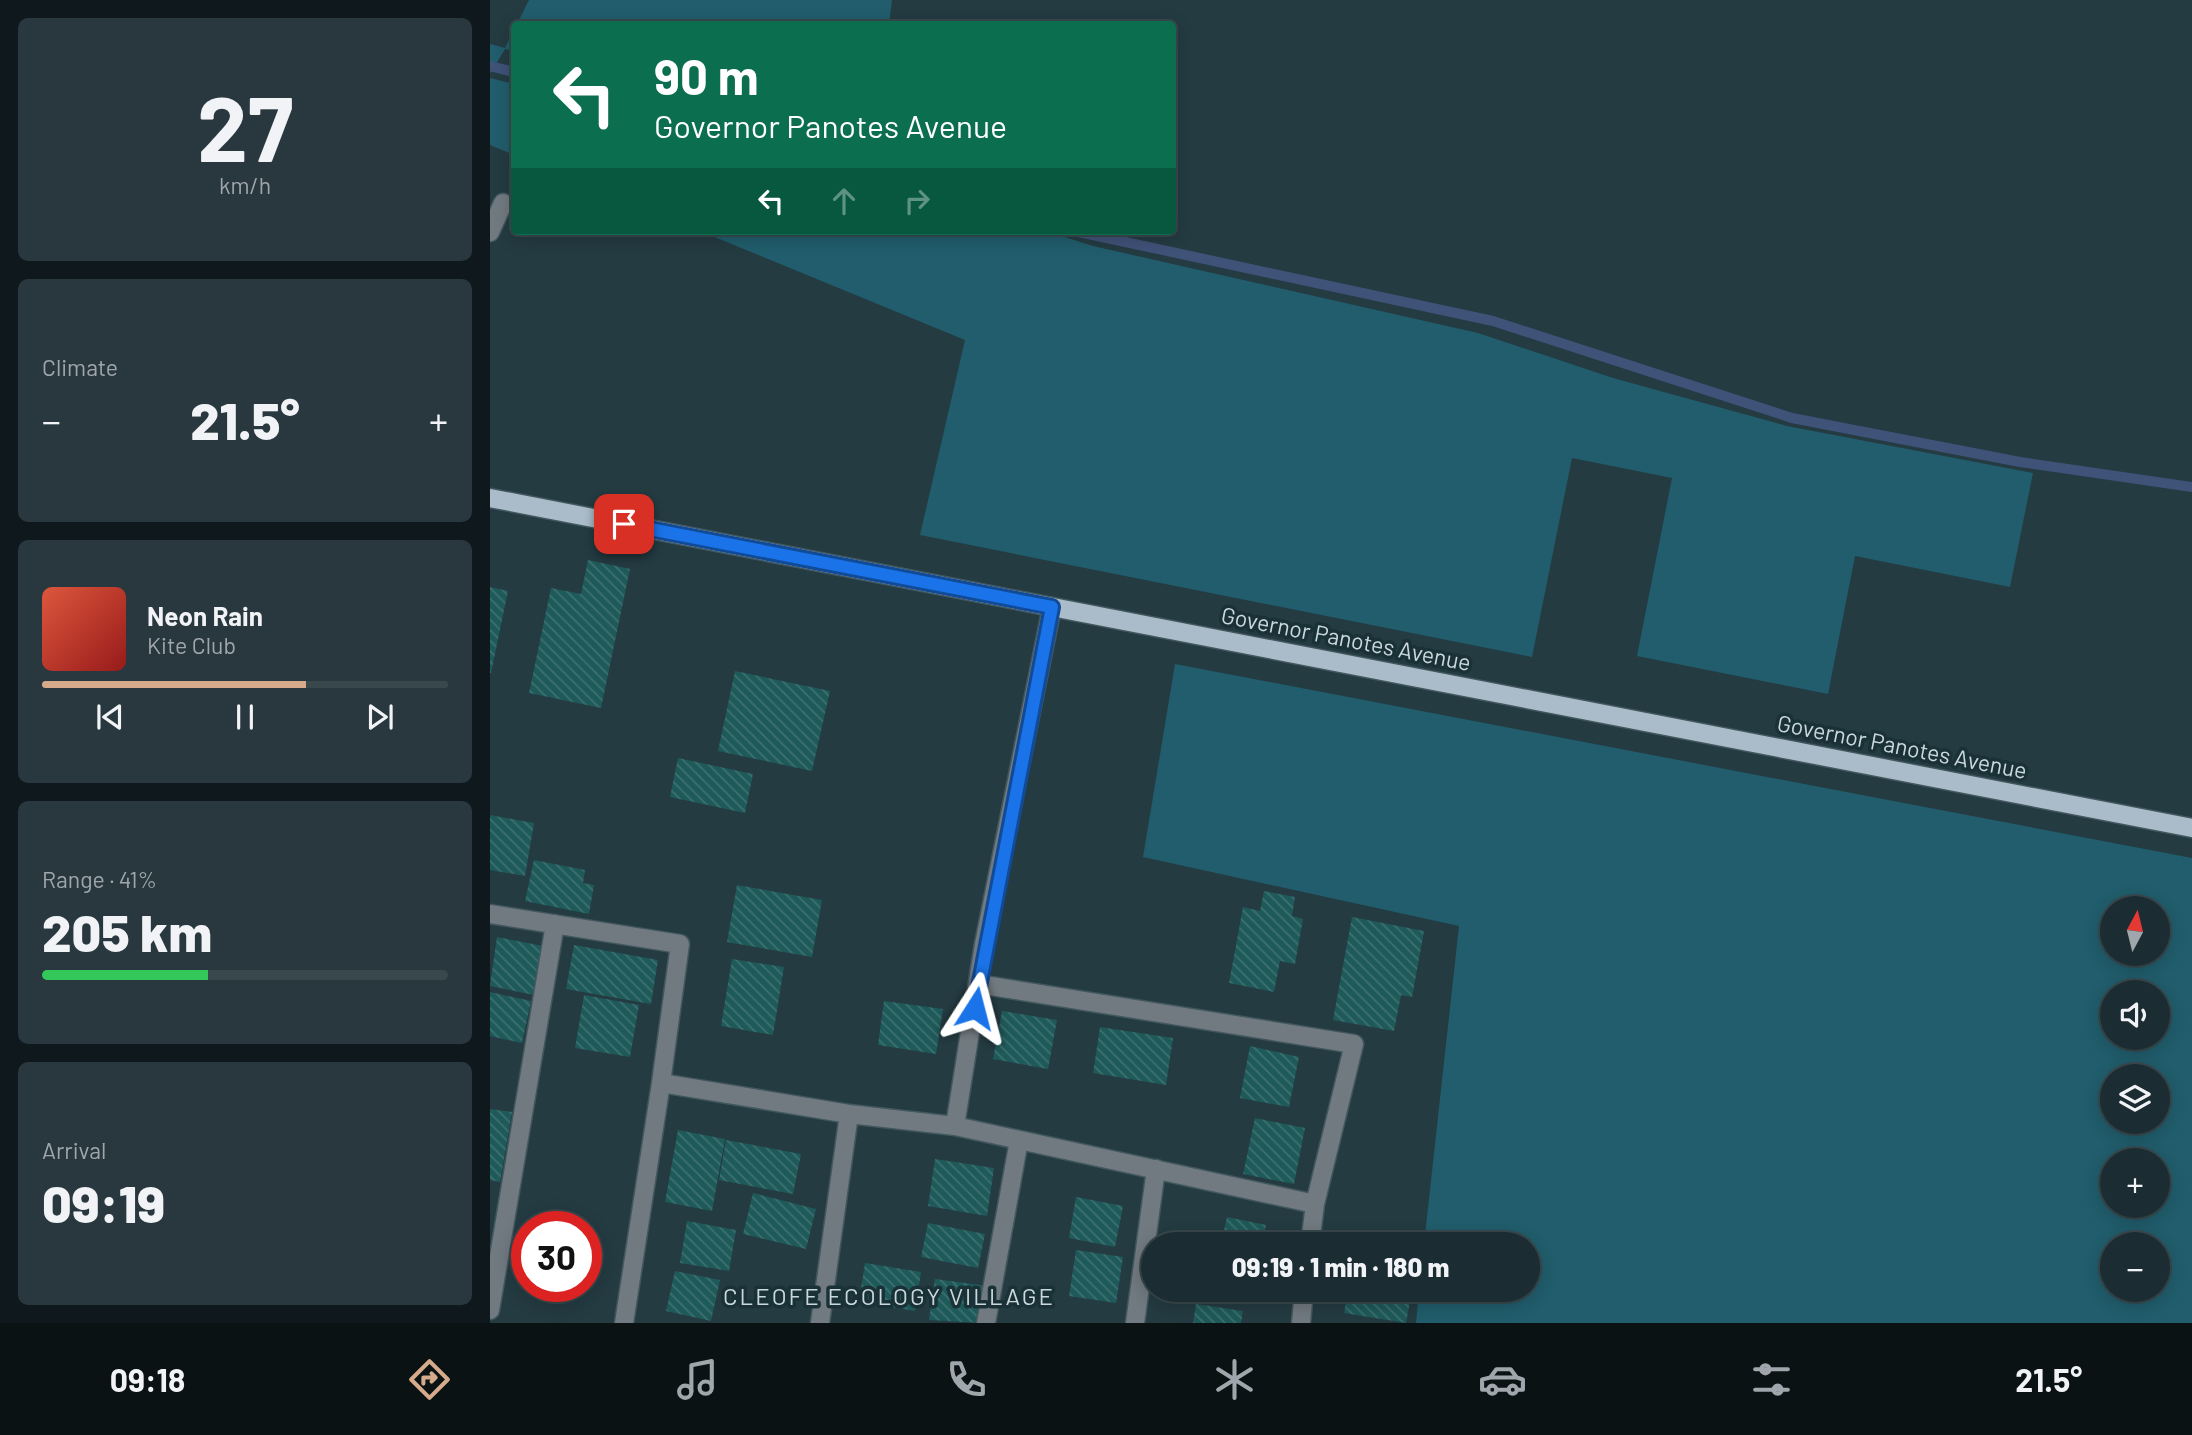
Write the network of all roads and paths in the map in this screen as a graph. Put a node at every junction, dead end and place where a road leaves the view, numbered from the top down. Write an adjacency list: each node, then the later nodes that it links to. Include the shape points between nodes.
1 (503, 204): 2 (street)
2 (490, 232)
3 (490, 498): 4 (main road, Governor Panotes Avenue)
4 (1052, 607): 5 (main road, Governor Panotes Avenue); 8 (street)
5 (2192, 828)
6 (490, 914): 7 (street)
7 (555, 924): 9 (street, via 680,944); 17 (street)
8 (978, 984): 11 (street); 14 (street, via 1354,1044)
9 (661, 1083): 10 (street); 18 (street)
10 (849, 1114): 11 (street); 19 (street)
11 (955, 1126): 12 (street)
12 (1019, 1140): 13 (street); 20 (street)
13 (1156, 1169): 14 (street); 21 (street)
14 (1315, 1204): 15 (street)
15 (1312, 1232)
16 (1303, 1302): 22 (street)
17 (490, 1310)
18 (624, 1323)
19 (820, 1323)
20 (986, 1323)
21 (1135, 1323)
22 (1301, 1323)

